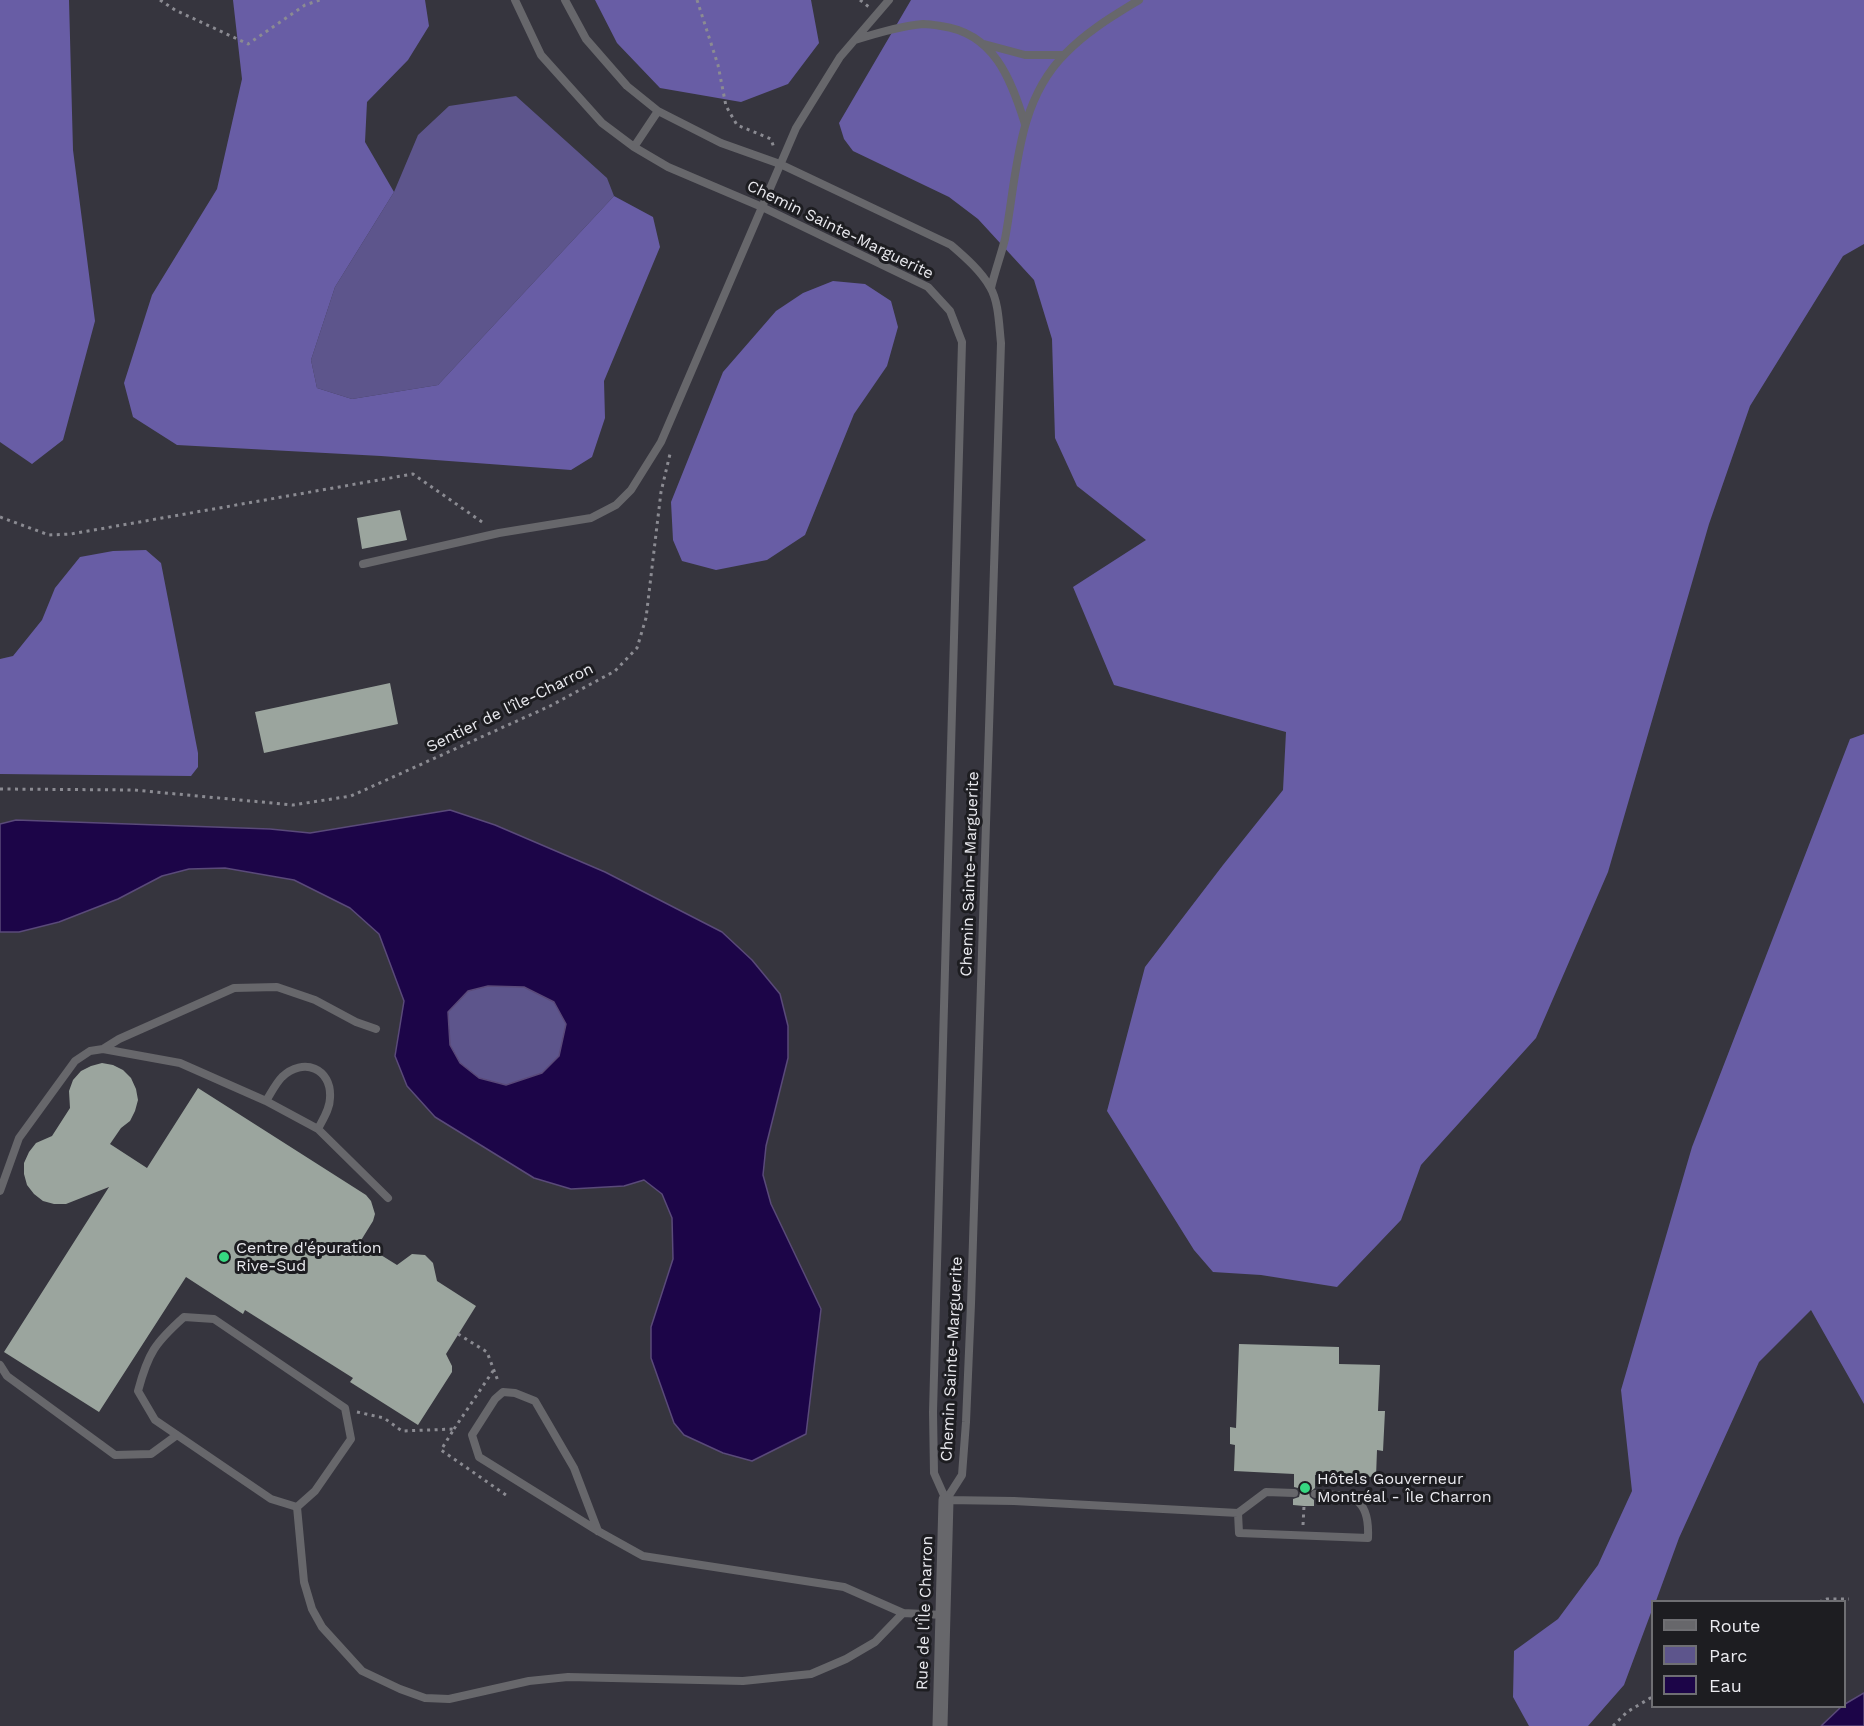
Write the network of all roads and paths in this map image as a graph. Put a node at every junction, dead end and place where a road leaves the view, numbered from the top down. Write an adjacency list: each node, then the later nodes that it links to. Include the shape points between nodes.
1 (160, 0): 2 (path, via 248,44 305,4)
2 (320, 0)
3 (515, 0): 13 (lane, Chemin Sainte-Marguerite, via 541,55 603,123)
4 (565, 0): 11 (lane, Chemin Sainte-Marguerite, via 586,39 627,86)
5 (697, 0): 14 (path, via 718,65 726,106 737,125 771,139)
6 (889, 0): 8 (lane)
7 (1139, 0): 10 (lane, via 1096,26)
8 (855, 40): 9 (lane, via 925,24 956,28); 14 (lane, via 796,128)
9 (984, 44): 10 (lane, via 1025,55); 12 (lane, via 1014,90)
10 (1064, 55): 12 (lane, via 1040,87)
11 (658, 111): 13 (lane); 14 (lane, Chemin Sainte-Marguerite, via 721,143)
12 (1025, 125): 16 (lane, via 1005,239)
13 (634, 147): 15 (lane, Chemin Sainte-Marguerite, via 668,167)
14 (780, 164): 15 (lane); 16 (lane, Chemin Sainte-Marguerite, via 951,245)
15 (762, 207): 19 (lane, via 661,442 631,490 616,505 591,518); 38 (lane, Chemin Sainte-Marguerite, via 928,286 950,311 962,342 933,1412 934,1473)
16 (991, 288): 38 (lane, Chemin Sainte-Marguerite, via 1001,343 971,1304 962,1475)
17 (672, 450): 21 (path, Sentier de l'île-Charron, via 661,492 646,618 637,648 615,671 550,706 351,796 293,805 134,790)
18 (0, 517): 19 (path, via 49,535 71,534 413,474)
19 (499, 533): 20 (lane)
20 (363, 564)
21 (0, 789)
22 (376, 1029): 23 (lane, via 277,987 234,988)
23 (104, 1049): 24 (lane, via 180,1063); 26 (lane, via 90,1051 75,1061 19,1138)
24 (266, 1101): 25 (lane); 25 (lane, via 288,1073 315,1067 325,1075 330,1087 327,1111)
25 (318, 1129): 27 (lane)
26 (0, 1191)
27 (388, 1198)
28 (458, 1334): 30 (path, via 487,1352)
29 (0, 1365): 34 (lane, via 7,1376 115,1455 151,1454)
30 (494, 1371): 31 (path); 33 (path)
31 (503, 1392): 43 (lane, via 535,1401 574,1468); 43 (lane, via 472,1435 479,1456)
32 (345, 1408): 33 (path, via 384,1418 402,1431); 34 (lane, via 214,1319 184,1317 160,1338 145,1364 138,1391 155,1420); 40 (lane, via 351,1439 315,1491)
33 (454, 1429): 37 (path, via 441,1450)
34 (177, 1435): 40 (lane, via 271,1499)
35 (1293, 1493): 41 (lane, via 1266,1492)
36 (1315, 1494): 41 (lane, via 1352,1497 1365,1511 1368,1538 1239,1533)
37 (506, 1495)
38 (946, 1500): 41 (lane); 47 (street, Rue de l'Île Charron)
39 (1304, 1506): 42 (path)
40 (297, 1507): 46 (lane, via 304,1582 322,1627 362,1671 425,1698 449,1699 529,1681 568,1677 743,1681 811,1674 875,1642)
41 (1238, 1514)
42 (1304, 1514)
43 (598, 1531): 46 (lane, via 643,1556 844,1587)
44 (1849, 1599): 45 (path)
45 (1824, 1600)
46 (903, 1613): 47 (lane)
47 (943, 1615): 49 (street, Rue de l'Île Charron)
48 (1651, 1698): 50 (path, via 1627,1712)
49 (940, 1726)
50 (1613, 1726)

